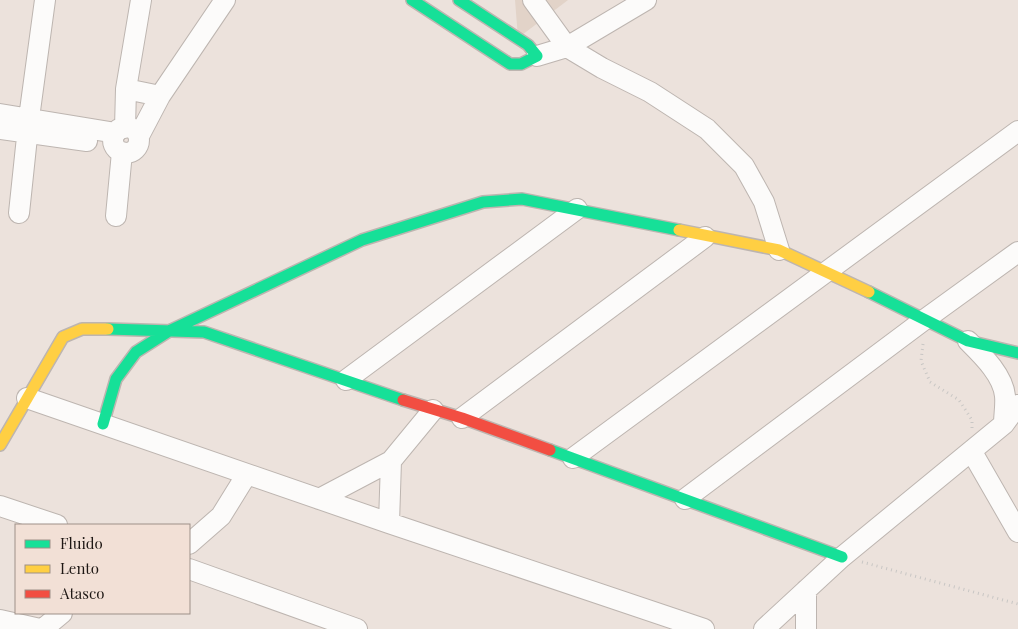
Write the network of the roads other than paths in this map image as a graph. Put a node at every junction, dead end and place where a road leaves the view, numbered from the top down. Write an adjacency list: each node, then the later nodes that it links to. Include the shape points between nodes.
1 (45, 0): 13 (street)
2 (141, 0): 10 (street)
3 (225, 0): 11 (street)
4 (412, 0): 9 (street, via 510,64 526,64)
5 (459, 0): 9 (street, via 528,46)
6 (534, 0): 8 (street)
7 (646, 0): 8 (street)
8 (567, 47): 9 (street); 21 (street, via 650,92 707,129 744,166 764,202)
9 (537, 56)
10 (126, 88): 11 (street); 16 (street)
11 (160, 96): 16 (street)
12 (0, 114): 13 (street)
13 (28, 125): 14 (street); 16 (street); 18 (street)
14 (0, 129)
15 (1018, 131): 23 (street)
16 (123, 139): 19 (street)
17 (577, 209): 20 (street); 25 (street, via 522,199 483,202 362,240); 28 (street)
18 (19, 213)
19 (116, 216)
20 (705, 237): 21 (street); 32 (street)
21 (779, 250): 23 (street)
22 (1018, 252): 24 (street)
23 (828, 272): 24 (street); 37 (street)
24 (924, 320): 26 (street); 41 (street)
25 (169, 331): 28 (street, via 204,332); 29 (street, via 89,328 69,333 63,337); 33 (street, via 136,352 116,379)
26 (968, 341): 27 (street); 34 (street, via 997,376 1005,395)
27 (1018, 352)
28 (346, 380): 31 (street)
29 (27, 398): 33 (street); 35 (street)
30 (1018, 405): 34 (street)
31 (432, 410): 32 (street); 38 (street)
32 (462, 418): 37 (street)
33 (103, 424): 39 (street)
34 (1004, 424): 36 (street)
35 (0, 446)
36 (972, 452): 45 (street); 47 (street)
37 (573, 458): 41 (street)
38 (391, 461): 40 (street); 43 (street)
39 (247, 474): 40 (street); 46 (street, via 221,516)
40 (320, 499): 43 (street)
41 (685, 499): 47 (street)
42 (0, 506): 44 (street)
43 (389, 523): 54 (street)
44 (54, 524)
45 (1018, 532)
46 (190, 543)
47 (842, 557): 49 (street)
48 (190, 570): 53 (street)
49 (806, 590): 55 (street); 56 (street)
50 (61, 614): 52 (street)
51 (0, 620): 52 (street)
52 (41, 629)
53 (357, 629)
54 (704, 629)
55 (764, 629)
56 (806, 629)

